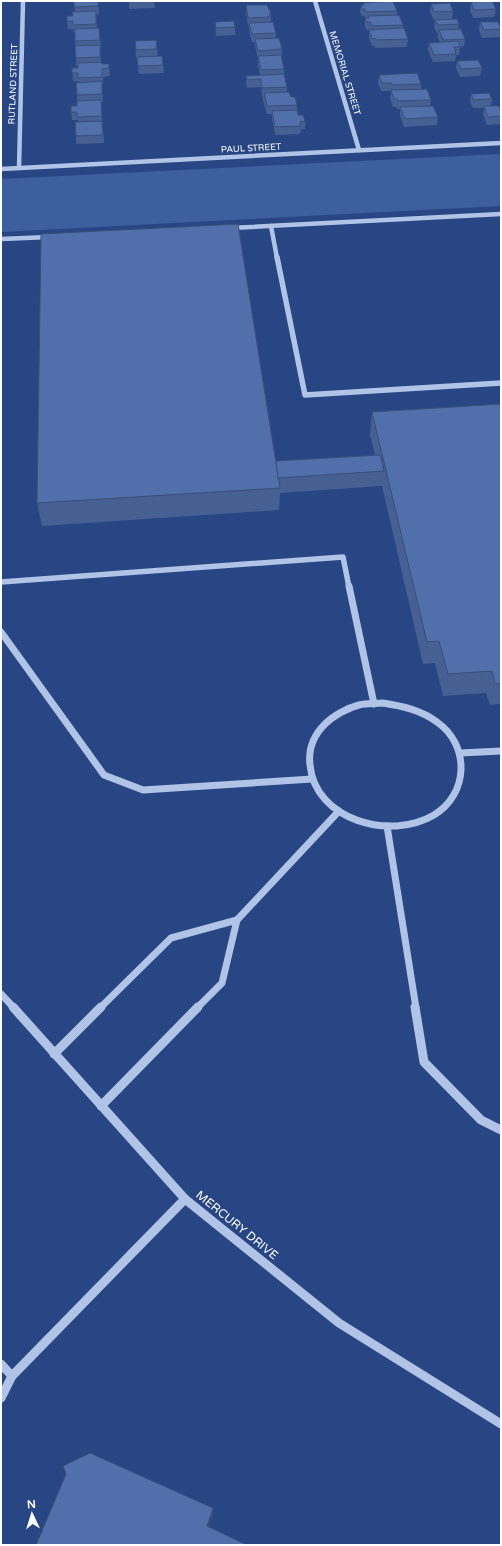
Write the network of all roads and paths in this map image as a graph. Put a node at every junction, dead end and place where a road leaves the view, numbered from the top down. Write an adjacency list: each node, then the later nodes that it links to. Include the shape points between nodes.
1 (24, 1): 5 (street, RUTLAND STREET)
2 (315, 1): 4 (street, MEMORIAL STREET)
3 (501, 143): 4 (street, PAUL STREET)
4 (359, 150): 5 (street, PAUL STREET)
5 (19, 168): 6 (street, PAUL STREET)
6 (1, 169)
7 (501, 214): 8 (street)
8 (271, 226): 9 (street); 12 (street, via 305,395)
9 (224, 229)
10 (53, 237): 11 (street)
11 (1, 239)
12 (501, 382)
13 (1, 582): 15 (street, via 343,556)
14 (1, 632): 18 (street, via 104,774 143,790)
15 (374, 704): 17 (street, via 408,707 431,718 449,734); 18 (street, via 358,706 336,715 319,729 309,748 308,769)
16 (501, 751): 17 (street)
17 (460, 753): 20 (street, via 462,773 457,792 444,808 425,820 401,826)
18 (312, 778): 19 (street, via 316,790 331,807)
19 (339, 811): 20 (street, via 351,819 376,826); 21 (street)
20 (387, 826): 25 (street, via 424,1062 481,1120)
21 (237, 920): 23 (street, via 171,938); 24 (street, via 222,983)
22 (1, 994): 23 (street, MERCURY DRIVE)
23 (54, 1054): 24 (street, MERCURY DRIVE)
24 (102, 1106): 26 (street, MERCURY DRIVE)
25 (501, 1130)
26 (185, 1199): 28 (street); 30 (street, MERCURY DRIVE, via 339,1323)
27 (1, 1364): 28 (street)
28 (12, 1376): 29 (street)
29 (1, 1398)
30 (501, 1424)

